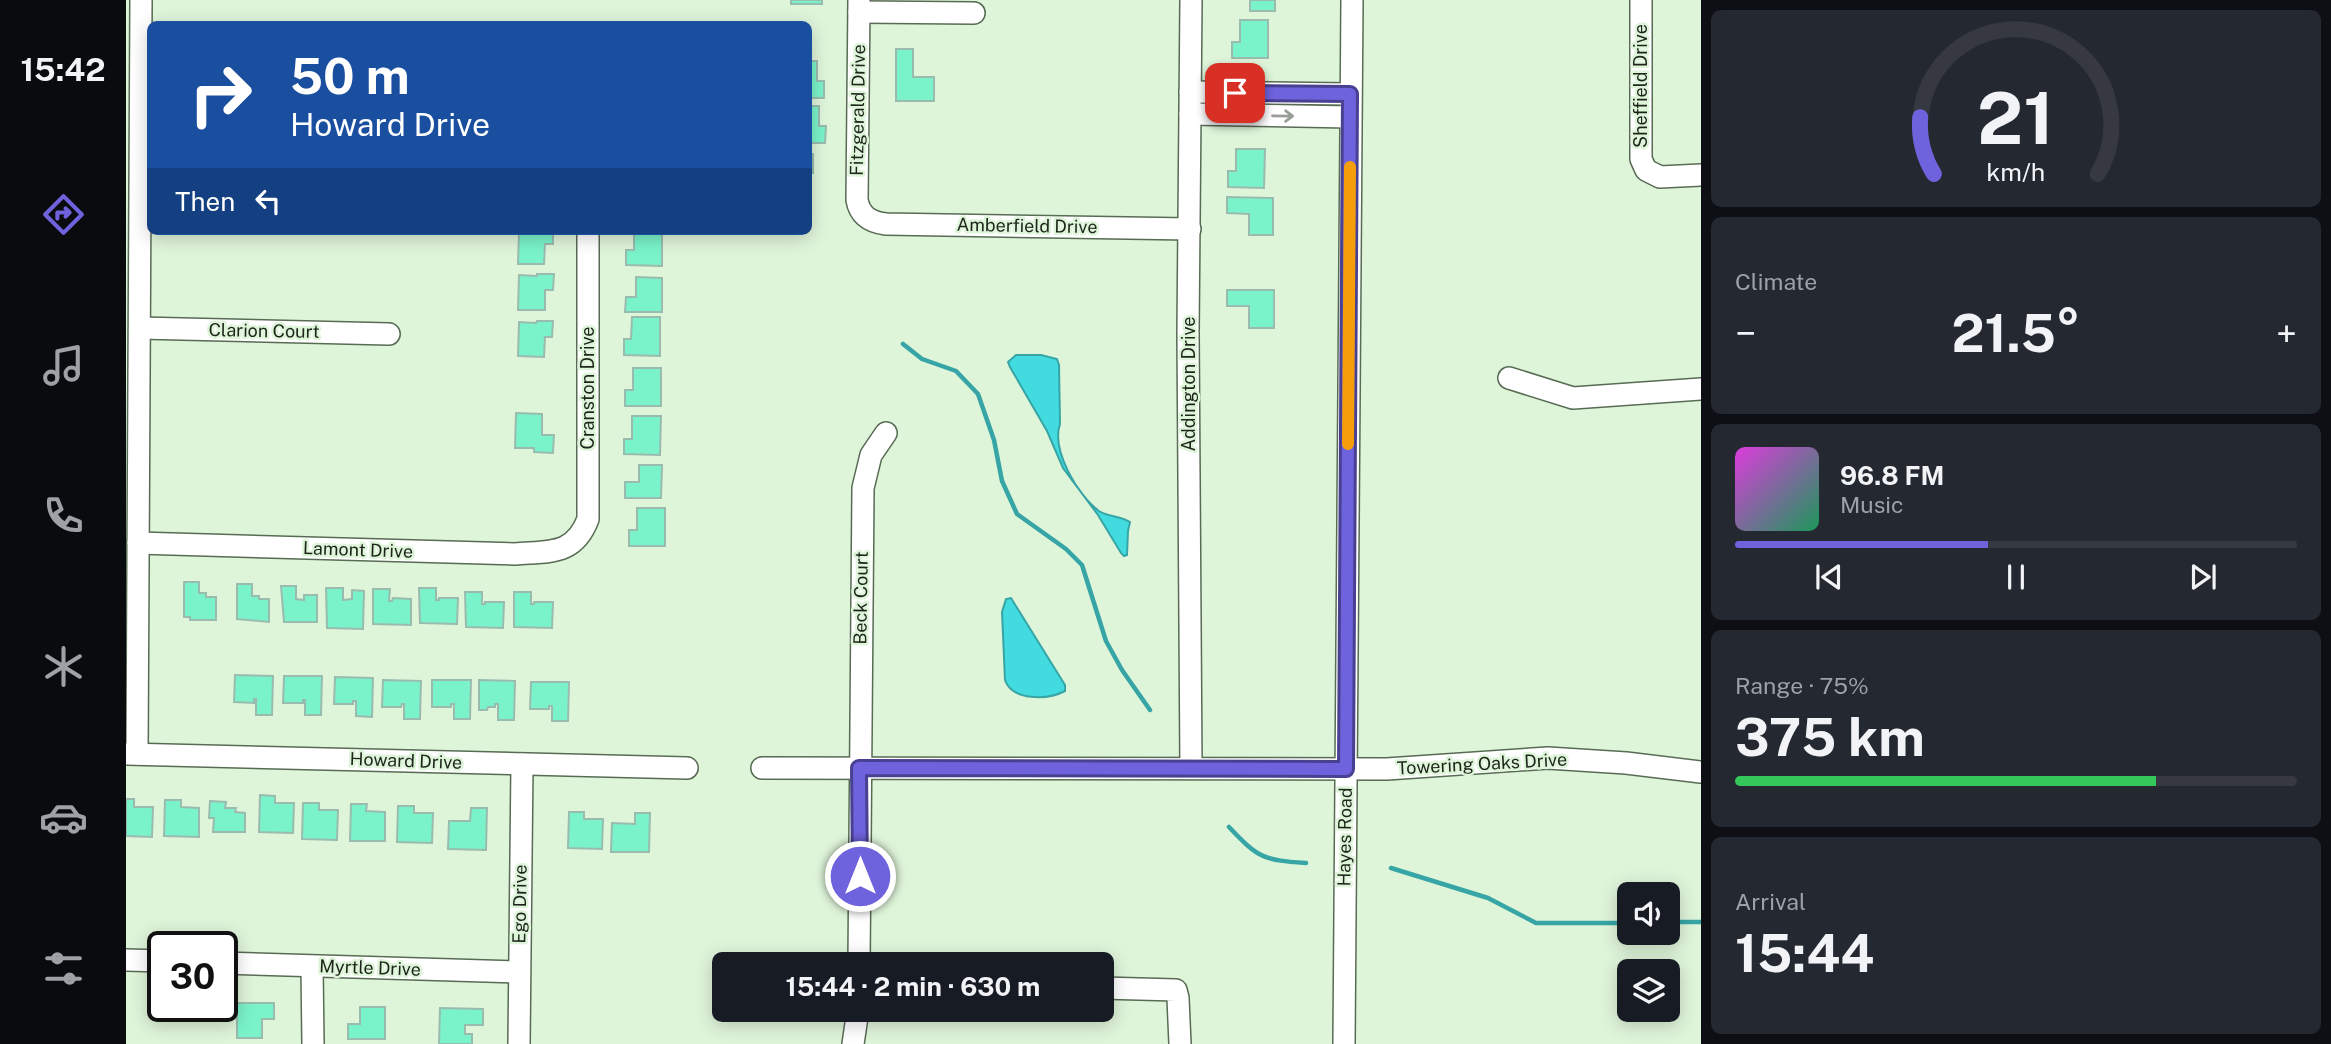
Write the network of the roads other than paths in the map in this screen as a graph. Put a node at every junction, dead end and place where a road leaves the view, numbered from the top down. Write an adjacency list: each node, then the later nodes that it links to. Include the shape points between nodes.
1 (141, 0): 9 (street)
2 (1191, 0): 7 (street, Addington Drive)
3 (1352, 0): 8 (street, Hayes Road)
4 (1641, 0): 12 (street, Sheffield Drive, via 1640,149 1646,170 1660,177)
5 (859, 6): 6 (street); 13 (street, Fitzgerald Drive, via 857,200)
6 (974, 13)
7 (1190, 92): 8 (street); 10 (street, Addington Drive)
8 (1350, 94): 11 (street, Hayes Road)
9 (139, 111): 16 (street)
10 (1190, 114): 11 (street, one-way to 11); 14 (street, Addington Drive)
11 (1350, 117): 29 (street, Hayes Road)
12 (1701, 175)
13 (865, 217): 14 (street, Amberfield Drive, via 886,224)
14 (1189, 229): 28 (street, Addington Drive)
15 (588, 235): 21 (street, Cranston Drive, via 588,519)
16 (140, 328): 17 (street, Clarion Court); 22 (street)
17 (389, 334)
18 (1509, 378): 19 (street, via 1573,398)
19 (1701, 389)
20 (886, 433): 27 (street, Beck Court, via 872,455 863,488)
21 (576, 541): 22 (street, Lamont Drive, via 565,549 515,554)
22 (138, 543): 23 (street)
23 (132, 754): 24 (street, Howard Drive)
24 (522, 764): 25 (street, Howard Drive); 36 (street, Ego Drive)
25 (687, 768)
26 (762, 768): 27 (street)
27 (859, 768): 28 (street); 31 (street, Beck Court)
28 (1191, 768): 29 (street)
29 (1346, 769): 30 (street, Towering Oaks Drive, via 1548,758); 43 (street, Hayes Road)
30 (1701, 772)
31 (859, 952)
32 (126, 960): 33 (street)
33 (147, 961)
34 (238, 964): 35 (street, Myrtle Drive)
35 (312, 967): 36 (street, Myrtle Drive); 39 (street)
36 (519, 972): 40 (street, Ego Drive)
37 (1114, 988): 42 (street, via 1175,990)
38 (856, 1022): 41 (street)
39 (313, 1044)
40 (519, 1044)
41 (853, 1044)
42 (1180, 1044)
43 (1345, 1044)

